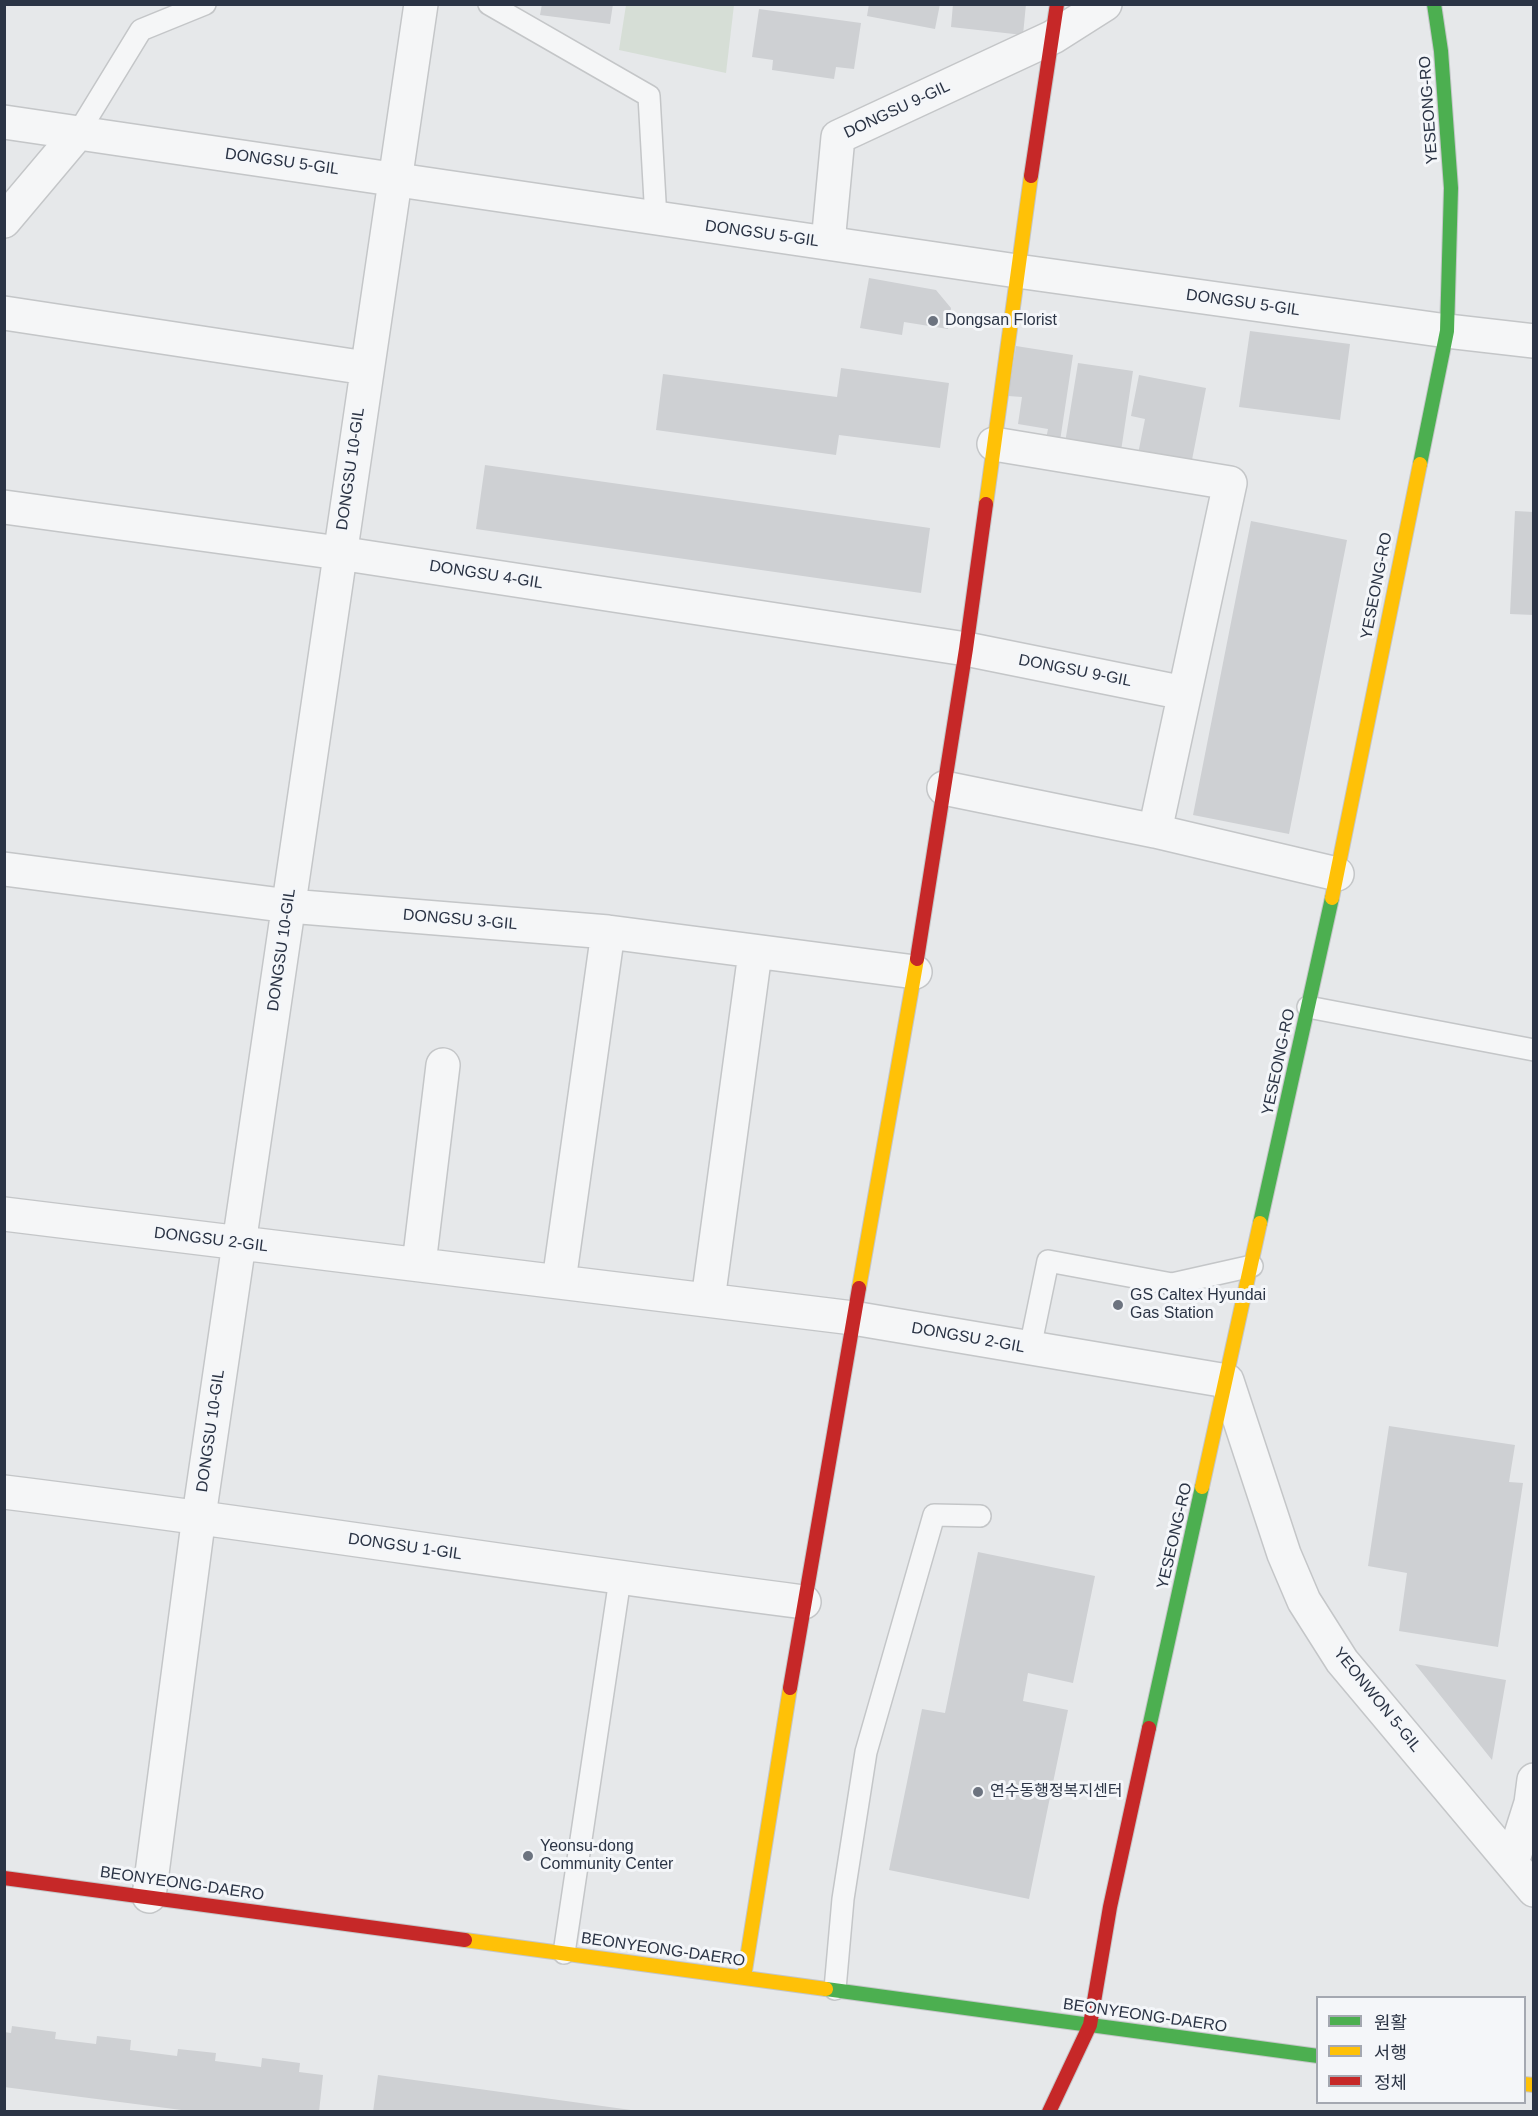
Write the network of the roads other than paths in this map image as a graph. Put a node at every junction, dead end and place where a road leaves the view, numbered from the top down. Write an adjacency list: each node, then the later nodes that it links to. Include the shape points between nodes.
1 (205, 4): 9 (lane, via 141,30)
2 (421, 4): 10 (street, DONGSU 10-GIL)
3 (489, 4): 11 (lane, via 650,96)
4 (1058, 4): 7 (street)
5 (1105, 4): 7 (street)
6 (1434, 4): 16 (street, YESEONG-RO, via 1451,188)
7 (1053, 37): 13 (street, DONGSU 9-GIL, via 838,137); 14 (street)
8 (4, 122): 9 (street, DONGSU 5-GIL)
9 (78, 133): 10 (street, DONGSU 5-GIL); 12 (street)
10 (396, 179): 11 (street, DONGSU 5-GIL); 18 (street, DONGSU 10-GIL)
11 (656, 219): 13 (street, DONGSU 5-GIL)
12 (4, 221)
13 (828, 243): 14 (street, DONGSU 5-GIL)
14 (1017, 271): 16 (street, DONGSU 5-GIL); 19 (street)
15 (4, 313): 18 (street)
16 (1447, 331): 17 (street, DONGSU 5-GIL); 27 (street, YESEONG-RO)
17 (1533, 341)
18 (366, 368): 21 (street, DONGSU 10-GIL)
19 (994, 444): 22 (street); 23 (street, via 1230,483)
20 (4, 507): 21 (street, DONGSU 4-GIL)
21 (339, 553): 22 (street, DONGSU 4-GIL); 28 (street, DONGSU 10-GIL)
22 (966, 649): 23 (street, DONGSU 9-GIL); 24 (street)
23 (1184, 693): 25 (street)
24 (944, 788): 25 (street); 31 (street)
25 (1155, 831): 27 (street)
26 (4, 869): 28 (street, DONGSU 3-GIL)
27 (1337, 874): 32 (street, YESEONG-RO)
28 (288, 906): 29 (street, DONGSU 3-GIL); 36 (street, DONGSU 10-GIL)
29 (608, 932): 30 (street, DONGSU 3-GIL); 39 (street)
30 (755, 953): 31 (street, DONGSU 3-GIL); 40 (street)
31 (915, 972): 41 (street)
32 (1308, 1007): 33 (lane); 38 (street, YESEONG-RO)
33 (1533, 1050)
34 (443, 1065): 37 (street)
35 (4, 1214): 36 (street, DONGSU 2-GIL)
36 (238, 1244): 37 (street, DONGSU 2-GIL); 45 (street, DONGSU 10-GIL)
37 (418, 1264): 39 (street, DONGSU 2-GIL)
38 (1252, 1266): 42 (lane, via 1172,1284 1048,1261); 43 (street, YESEONG-RO)
39 (559, 1281): 40 (street, DONGSU 2-GIL)
40 (708, 1300): 41 (street, DONGSU 2-GIL)
41 (853, 1318): 42 (street, DONGSU 2-GIL); 48 (street)
42 (1029, 1348): 43 (street, DONGSU 2-GIL)
43 (1227, 1381): 50 (street, YEONWON 5-GIL, via 1284,1554 1305,1601 1342,1661); 57 (street, YESEONG-RO, via 1110,1907)
44 (4, 1492): 45 (street, DONGSU 1-GIL)
45 (199, 1516): 47 (street, DONGSU 1-GIL); 53 (street, DONGSU 10-GIL)
46 (980, 1516): 56 (lane, via 934,1515 866,1752 843,1899)
47 (620, 1579): 48 (street, DONGSU 1-GIL); 54 (lane)
48 (804, 1602): 55 (street)
49 (1533, 1780): 50 (street, via 1531,1803)
50 (1512, 1863): 52 (street, YEONWON 5-GIL)
51 (4, 1878): 53 (street, BEONYEONG-DAERO)
52 (1533, 1890)
53 (148, 1896): 54 (street, BEONYEONG-DAERO)
54 (564, 1953): 55 (street, BEONYEONG-DAERO)
55 (744, 1977): 56 (street, BEONYEONG-DAERO)
56 (835, 1989): 57 (street, BEONYEONG-DAERO)
57 (1090, 2025): 58 (street, BEONYEONG-DAERO); 59 (street, YESEONG-RO)
58 (1316, 2056)
59 (1049, 2112)

